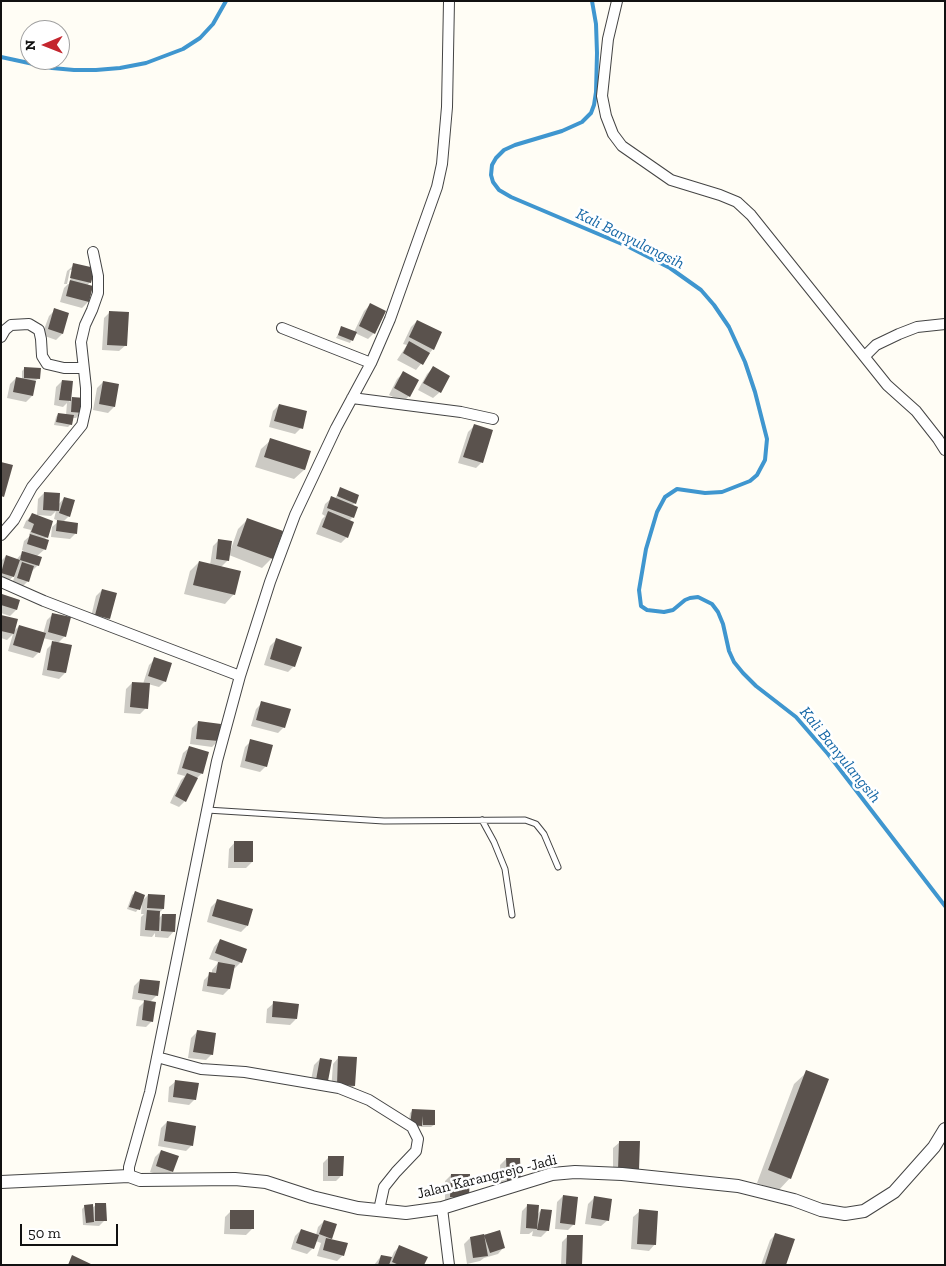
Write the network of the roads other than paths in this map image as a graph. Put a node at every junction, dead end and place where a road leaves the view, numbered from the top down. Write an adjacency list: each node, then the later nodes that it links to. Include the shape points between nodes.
1 (450, 1): 8 (street, via 448,107 437,187)
2 (617, 1): 7 (street, via 608,39 602,96 613,134 622,146 671,180 737,202)
3 (93, 252): 9 (street, via 98,293 81,342)
4 (945, 324): 7 (street, via 917,327 899,334 876,344)
5 (282, 328): 8 (street)
6 (1, 336): 9 (street, via 10,325 29,324 39,330 42,356 47,364)
7 (865, 356): 12 (street, via 887,385 916,410)
8 (371, 363): 10 (street)
9 (83, 368): 13 (street, via 86,407 82,425 32,487)
10 (352, 398): 11 (street); 15 (street, via 295,516)
11 (493, 419)
12 (945, 450)
13 (1, 536)
14 (1, 582): 15 (street)
15 (240, 676): 16 (street)
16 (207, 810): 17 (lane, via 384,821); 20 (street)
17 (482, 820): 18 (lane, via 525,820 536,824 544,834); 19 (lane, via 505,869)
18 (558, 867)
19 (512, 915)
20 (157, 1057): 22 (street); 25 (street, via 201,1068 339,1088 369,1100 412,1127 418,1139 416,1151 384,1187)
21 (945, 1129): 24 (street, Jalan Karangrejo -Jadi, via 934,1147 894,1192 864,1211 845,1214 738,1186 575,1172 552,1174)
22 (129, 1176): 23 (street, Jalan Karangrejo -Jadi); 25 (street, Jalan Karangrejo -Jadi, via 140,1180 235,1178 266,1182 312,1197)
23 (1, 1182)
24 (442, 1208): 25 (street, Jalan Karangrejo -Jadi, via 406,1213); 26 (street)
25 (379, 1210)
26 (449, 1265)

